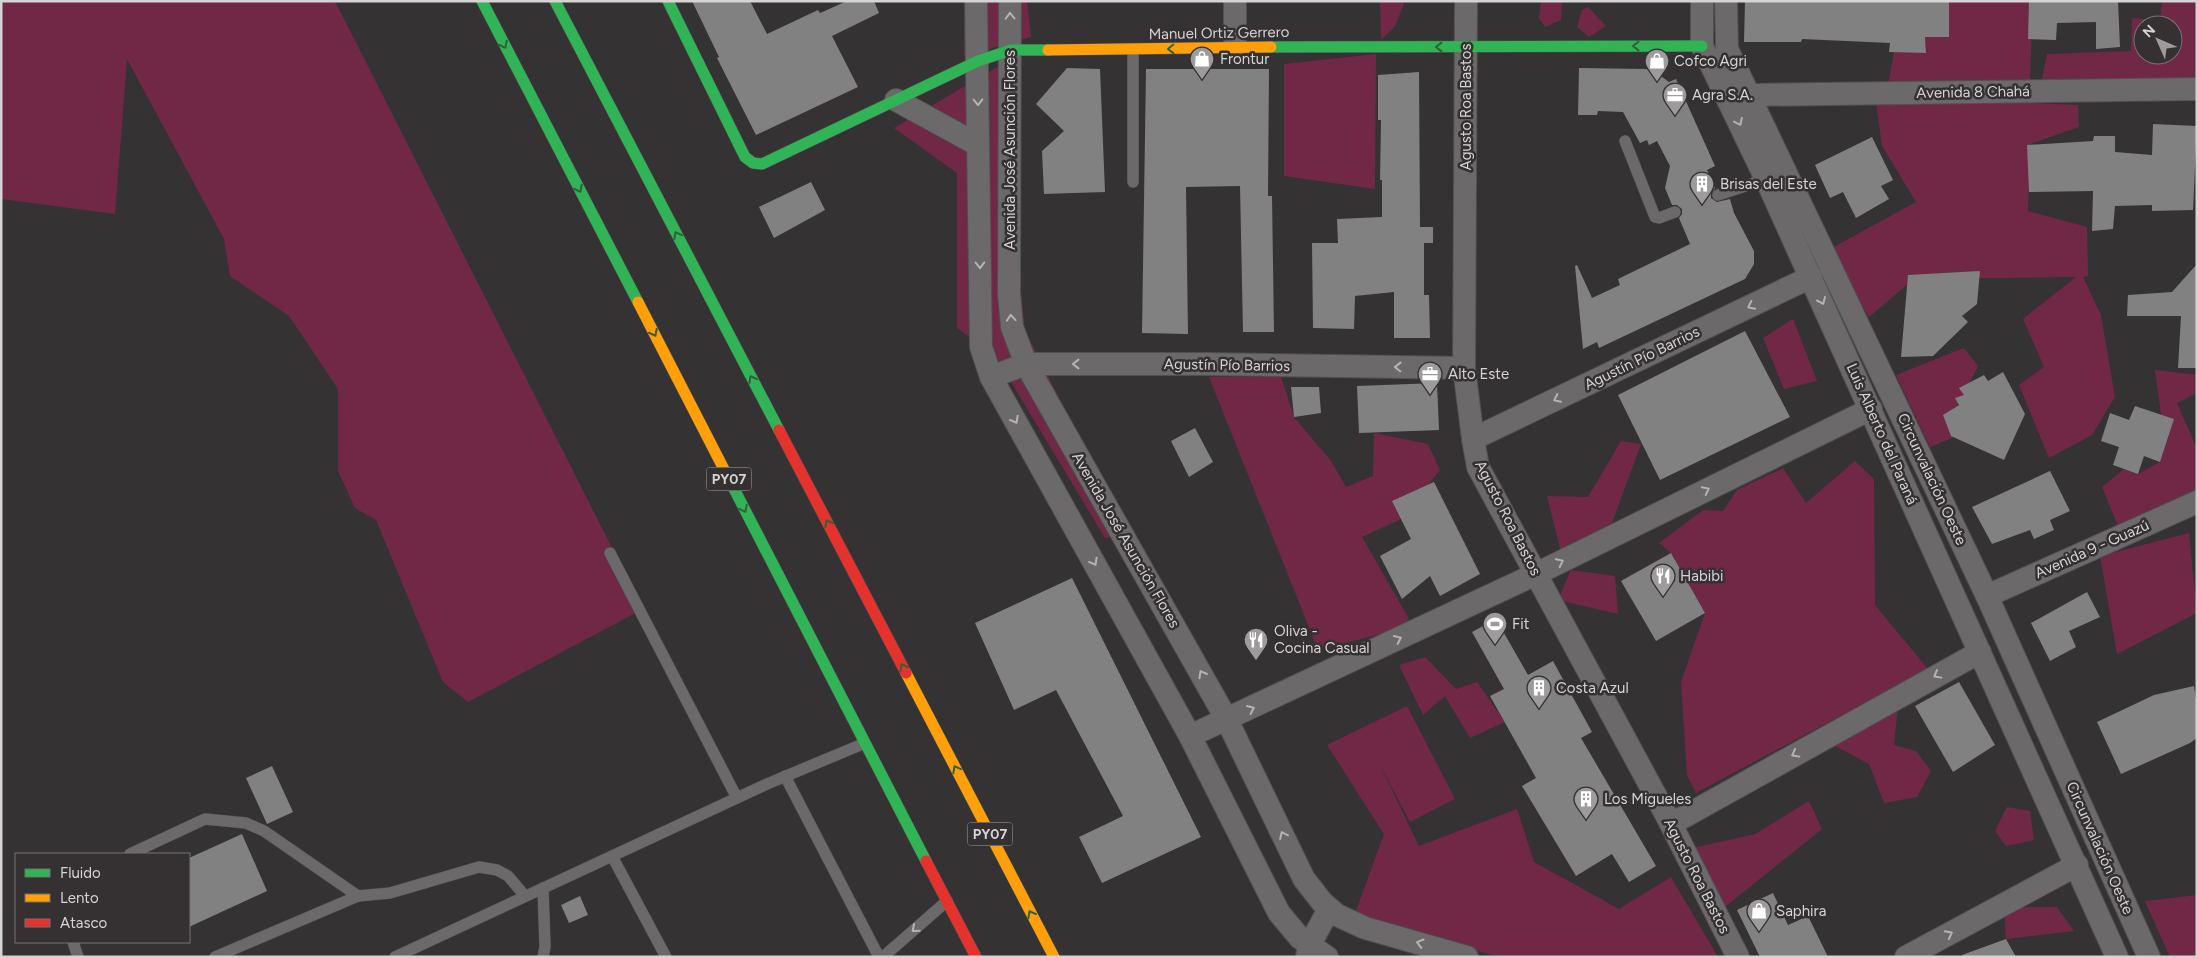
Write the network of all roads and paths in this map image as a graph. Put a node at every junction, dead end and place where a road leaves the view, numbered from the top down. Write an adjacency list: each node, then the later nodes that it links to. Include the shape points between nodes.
1 (482, 1): 38 (main road, PY07, one-way to 38)
2 (555, 1): 59 (main road, PY07, one-way to 2)
3 (668, 1): 18 (main road, Manuel Ortiz Gerrero, via 746,157 753,163 762,164)
4 (976, 1): 15 (street, Avenida José Asunción Flores)
5 (1010, 1): 13 (street, Avenida José Asunción Flores, one-way to 5)
6 (1235, 1): 11 (street)
7 (1466, 1): 12 (street, Agusto Roa Bastos)
8 (1702, 1): 10 (street, Luis Alberto del Paraná)
9 (1726, 1): 17 (street, Circunvalación Oeste, via 1727,49)
10 (1702, 46): 12 (main road, Manuel Ortiz Gerrero, one-way to 12); 21 (street, Luis Alberto del Paraná, one-way to 21)
11 (1236, 47): 12 (main road, Manuel Ortiz Gerrero, one-way to 11); 14 (main road, Manuel Ortiz Gerrero, one-way to 14)
12 (1467, 47): 27 (street, Agusto Roa Bastos)
13 (1011, 50): 14 (main road, Manuel Ortiz Gerrero); 15 (main road, Manuel Ortiz Gerrero); 26 (street, Avenida José Asunción Flores, one-way to 13, via 1012,327 1009,294)
14 (1133, 50): 22 (lane)
15 (978, 61): 18 (main road, Manuel Ortiz Gerrero); 20 (street, Avenida José Asunción Flores, one-way to 20)
16 (2197, 89): 17 (street, Avenida 8 Chahá)
17 (1750, 95): 34 (street, Circunvalación Oeste)
18 (896, 100): 20 (street)
19 (1625, 141): 24 (lane, via 1654,216 1659,218)
20 (978, 145): 28 (street, Avenida José Asunción Flores, one-way to 28, via 981,347)
21 (1766, 179): 23 (lane); 25 (street, Luis Alberto del Paraná)
22 (1133, 182)
23 (1718, 195)
24 (1675, 212)
25 (1811, 277): 29 (street, Luis Alberto del Paraná, one-way to 29); 30 (street, Agustín Pío Barrios, one-way to 30)
26 (1026, 364): 27 (street, Agustín Pío Barrios, one-way to 26); 28 (street, Agustín Pío Barrios); 36 (street, Avenida José Asunción Flores, one-way to 26)
27 (1464, 368): 30 (street, Agusto Roa Bastos)
28 (991, 377): 37 (street, Avenida José Asunción Flores, one-way to 37)
29 (1870, 409): 33 (street, one-way to 29); 35 (street, Luis Alberto del Paraná)
30 (1473, 439): 33 (street, Agusto Roa Bastos, via 1478,466)
31 (2197, 502): 34 (street, Avenida 9 - Guazú)
32 (610, 553): 40 (lane)
33 (1536, 574): 36 (street, one-way to 33); 41 (street, Agusto Roa Bastos)
34 (1987, 596): 64 (street, Circunvalación Oeste)
35 (1980, 652): 41 (street, one-way to 41); 44 (street, Luis Alberto del Paraná)
36 (1228, 720): 37 (street); 49 (street, Avenida José Asunción Flores, one-way to 36, via 1304,879)
37 (1190, 736): 51 (street, Avenida José Asunción Flores, via 1279,913)
38 (865, 743): 39 (lane); 48 (main road, PY07)
39 (785, 776): 40 (lane); 57 (lane)
40 (737, 798): 43 (lane)
41 (1671, 824): 61 (street, Agusto Roa Bastos)
42 (132, 853): 46 (lane, via 205,819 246,822)
43 (612, 856): 45 (lane); 56 (lane)
44 (2076, 865): 62 (street, one-way to 44); 63 (street, Luis Alberto del Paraná)
45 (543, 888): 47 (lane); 55 (lane)
46 (358, 896): 47 (lane, via 390,893 479,868 498,870); 53 (lane)
47 (526, 896): 54 (lane)
48 (946, 901): 57 (lane, one-way to 57); 58 (main road, PY07)
49 (1329, 909): 51 (street); 60 (street, Avenida José Asunción Flores, one-way to 49, via 1365,928)
50 (73, 943): 52 (lane)
51 (1314, 953)
52 (78, 957)
53 (215, 957)
54 (395, 957)
55 (543, 957)
56 (666, 957)
57 (881, 957)
58 (976, 957)
59 (1054, 957)
60 (1467, 957)
61 (1738, 957)
62 (1906, 957)
63 (2117, 957)
64 (2149, 957)

